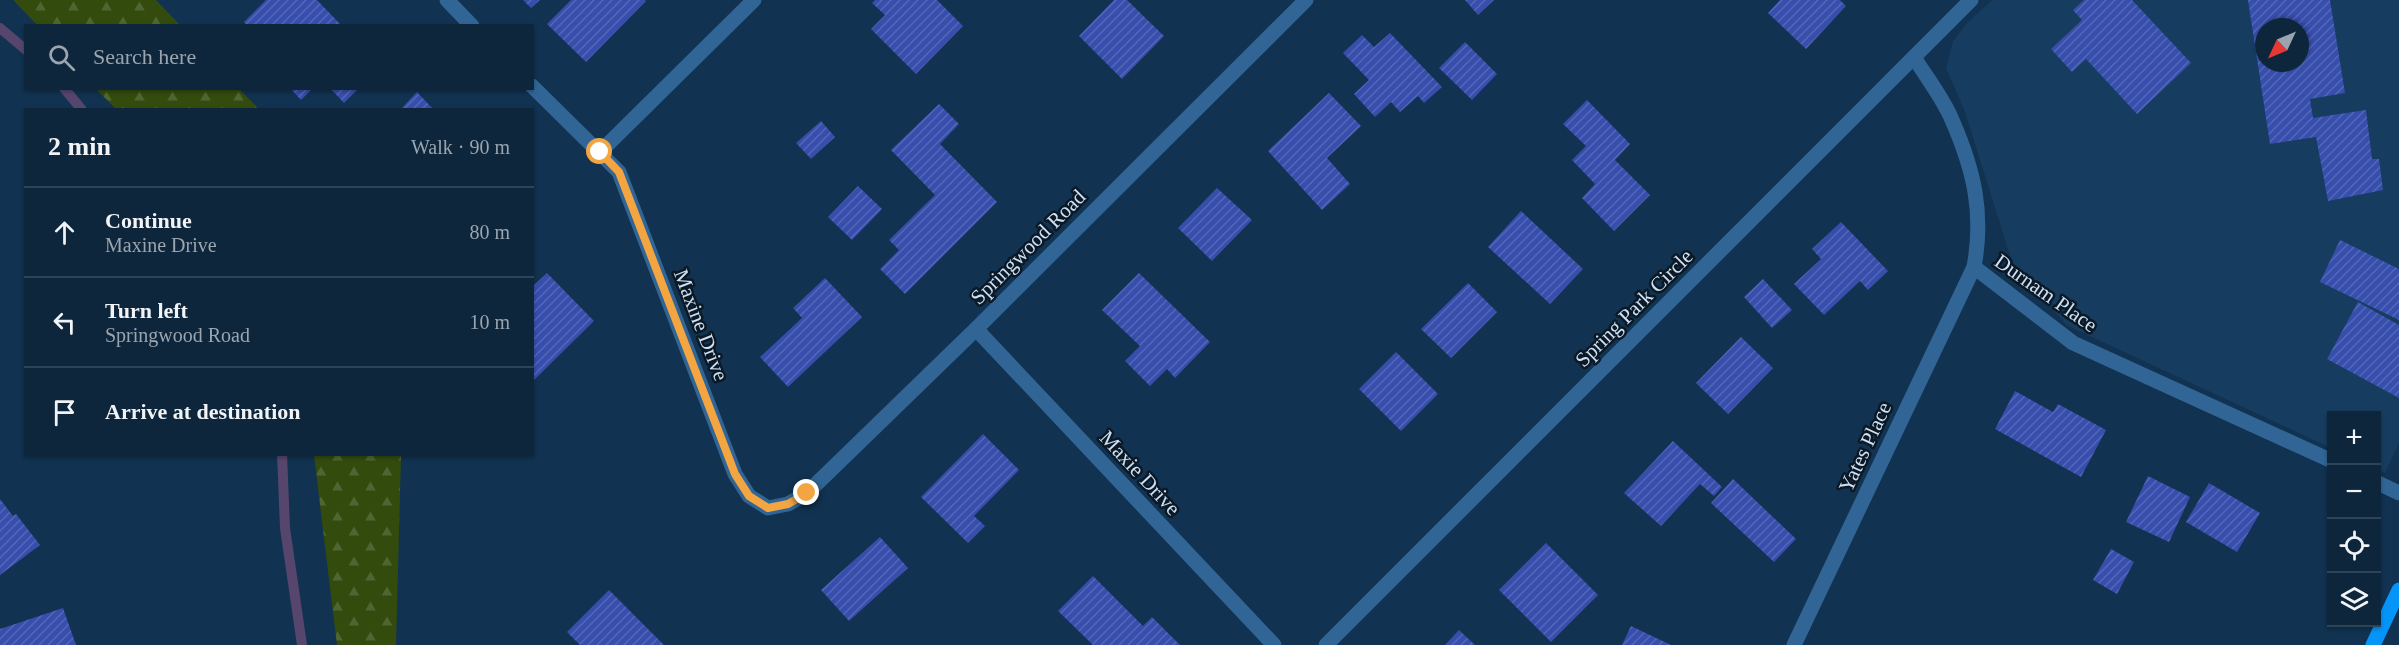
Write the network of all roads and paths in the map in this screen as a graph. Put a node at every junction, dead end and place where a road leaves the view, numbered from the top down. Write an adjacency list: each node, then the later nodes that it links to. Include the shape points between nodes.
1 (447, 0): 5 (street)
2 (754, 0): 8 (street)
3 (1306, 0): 10 (street, Springwood Road)
4 (1971, 0): 6 (street, Spring Park Circle)
5 (470, 24)
6 (1914, 57): 9 (street, Durnam Place, via 1952,118 1975,185 1979,239); 17 (street, Spring Park Circle)
7 (534, 88): 8 (street, Maxine Drive)
8 (600, 152): 14 (street, Maxine Drive, via 619,172 735,474 749,496)
9 (1974, 267): 11 (street, Durnam Place, via 2073,343); 18 (street, Yates Place)
10 (976, 329): 14 (street, Springwood Road, via 807,493 788,504); 16 (street, Maxie Drive)
11 (2327, 459)
12 (2381, 484): 13 (street)
13 (2399, 492)
14 (768, 508)
15 (2399, 590): 19 (main road)
16 (1274, 645)
17 (1326, 645)
18 (1794, 645)
19 (2373, 645)

